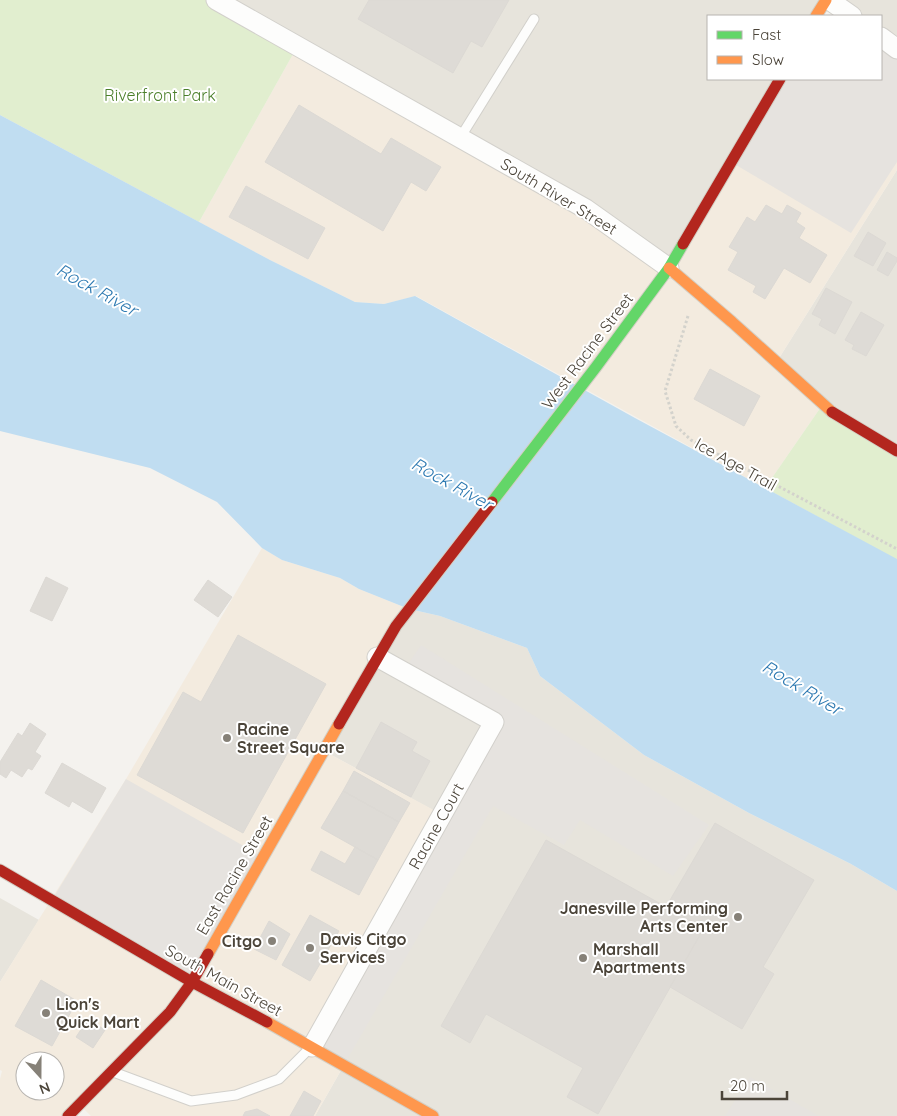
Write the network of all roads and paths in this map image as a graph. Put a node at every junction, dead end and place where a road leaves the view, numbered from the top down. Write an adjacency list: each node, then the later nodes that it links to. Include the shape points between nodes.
1 (216, 0): 9 (street, South River Street)
2 (828, 0): 3 (main road); 4 (street)
3 (817, 15)
4 (850, 15)
5 (534, 18): 9 (lane)
6 (882, 38): 7 (street)
7 (897, 49)
8 (779, 80): 10 (main road, West Racine Street)
9 (460, 138): 10 (street, South River Street, via 586,209)
10 (669, 268): 11 (main road, South River Street); 14 (main road, West Racine Street)
11 (696, 291): 12 (main road, South River Street, via 817,400); 13 (path, Ice Age Trail, via 665,391 676,426 691,440)
12 (897, 451)
13 (897, 549)
14 (396, 626): 15 (main road, East Racine Street)
15 (376, 657): 17 (main road, East Racine Street); 18 (street, Racine Court, via 494,722)
16 (0, 870): 17 (main road, South Main Street)
17 (192, 982): 18 (main road, South Main Street); 19 (main road, East Racine Street, via 170,1012)
18 (312, 1046): 19 (lane, via 279,1078 236,1095 191,1101); 21 (main road, South Main Street)
19 (112, 1071): 20 (main road, East Racine Street)
20 (68, 1116)
21 (433, 1116)

